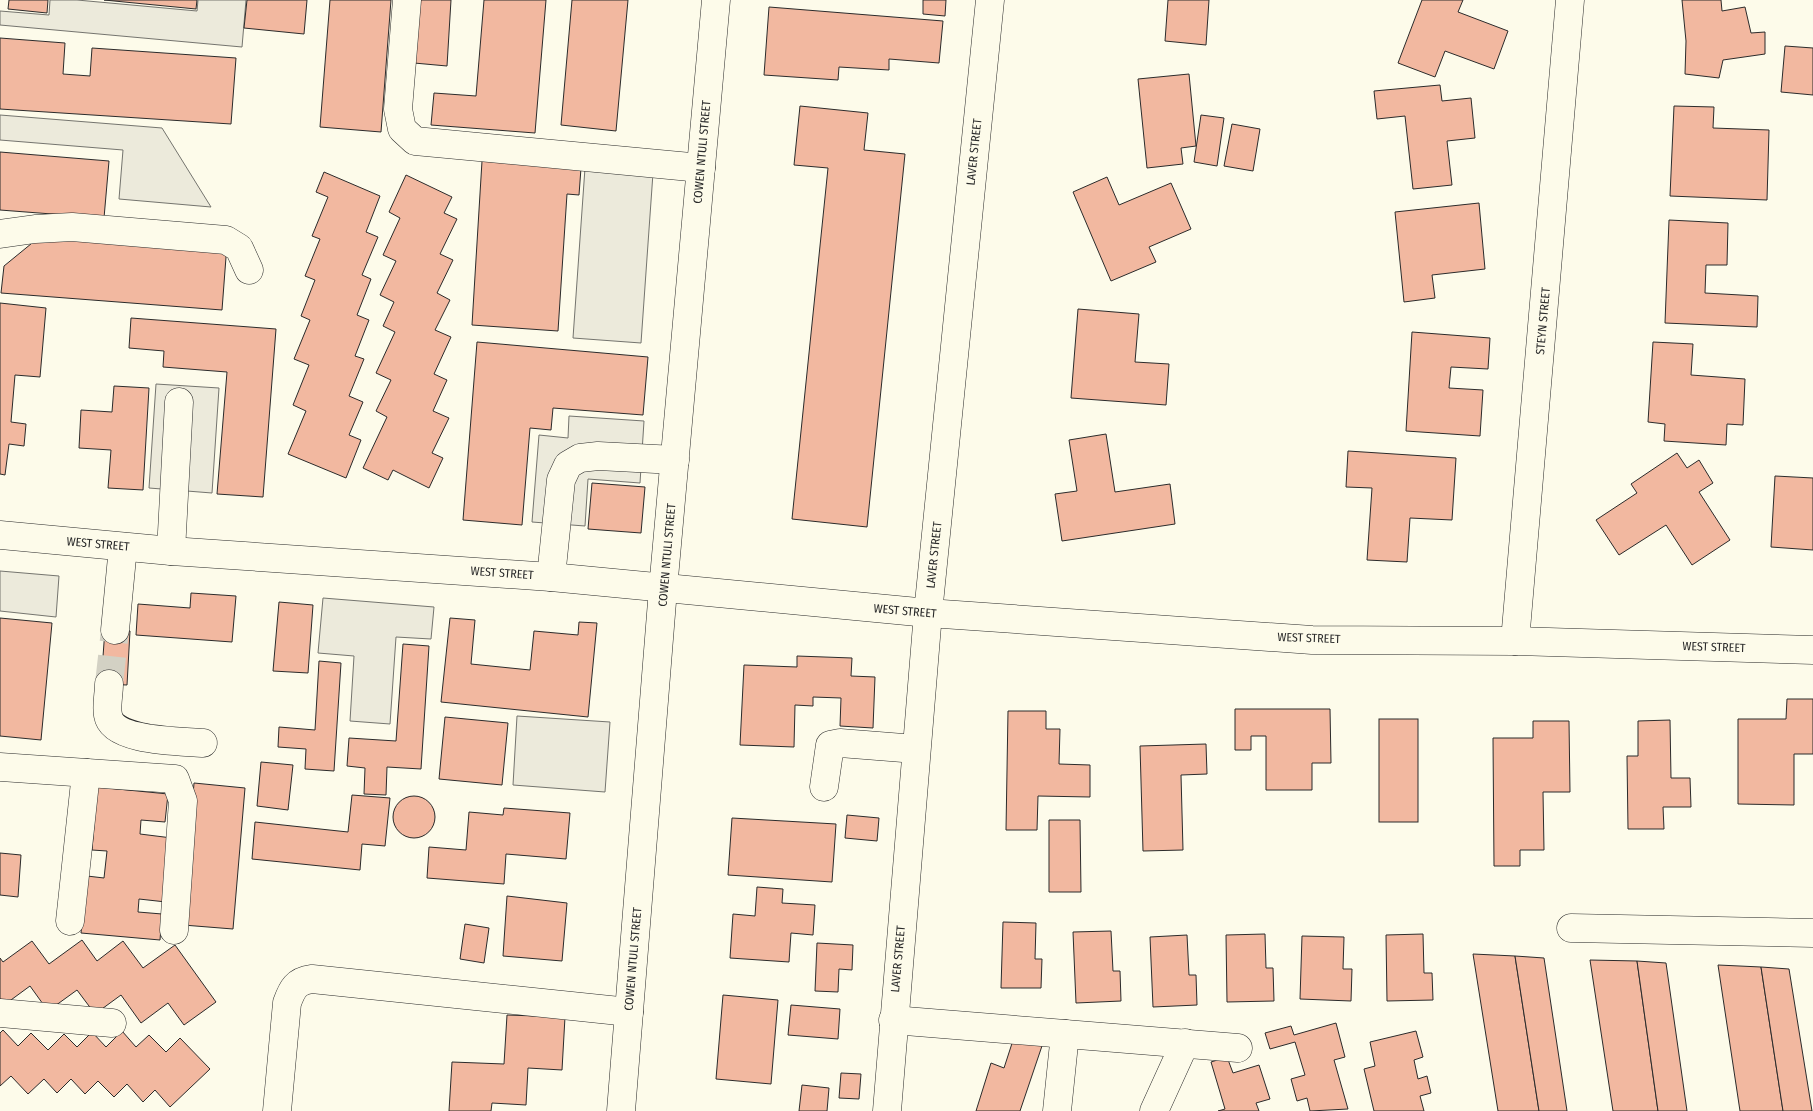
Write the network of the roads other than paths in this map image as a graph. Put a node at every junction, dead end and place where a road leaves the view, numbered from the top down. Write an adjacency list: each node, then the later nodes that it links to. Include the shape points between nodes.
1 (407, 0): 5 (street, via 398,109 402,129 414,141)
2 (716, 0): 5 (street, COWEN NTULI STREET)
3 (990, 0): 15 (street, LAVER STREET)
4 (1570, 0): 17 (street, STEYN STREET)
5 (701, 168): 9 (street, COWEN NTULI STREET)
6 (0, 234): 7 (street, via 72,226 226,240 239,248)
7 (249, 270)
8 (179, 402): 12 (street)
9 (675, 460): 13 (street, via 598,456 580,458 568,465 561,480); 14 (street, COWEN NTULI STREET)
10 (0, 535): 11 (street, WEST STREET)
11 (124, 547): 12 (street, WEST STREET); 16 (street)
12 (171, 551): 13 (street, WEST STREET)
13 (551, 577): 14 (street, WEST STREET)
14 (664, 589): 15 (street, WEST STREET); 29 (street, COWEN NTULI STREET)
15 (928, 613): 17 (street, WEST STREET, via 1312,640); 21 (street, LAVER STREET)
16 (115, 630)
17 (1515, 641): 18 (street, WEST STREET)
18 (1813, 650)
19 (109, 684): 20 (street, via 108,717 115,727 132,736)
20 (203, 743)
21 (916, 749): 24 (street, via 830,745); 31 (street, LAVER STREET)
22 (0, 767): 23 (street)
23 (86, 773): 25 (street); 27 (street, via 175,779 183,801)
24 (824, 787)
25 (70, 921)
26 (1571, 928): 28 (street)
27 (174, 930)
28 (1813, 934)
29 (629, 1012): 36 (street, via 301,980 292,989 287,1003); 37 (street, COWEN NTULI STREET)
30 (0, 1013): 32 (street)
31 (893, 1020): 33 (street); 38 (street, LAVER STREET)
32 (112, 1024)
33 (1065, 1034): 34 (street); 39 (street)
34 (1185, 1044): 35 (street); 40 (street)
35 (1238, 1048)
36 (277, 1111)
37 (621, 1111)
38 (887, 1111)
39 (1057, 1111)
40 (1154, 1111)

